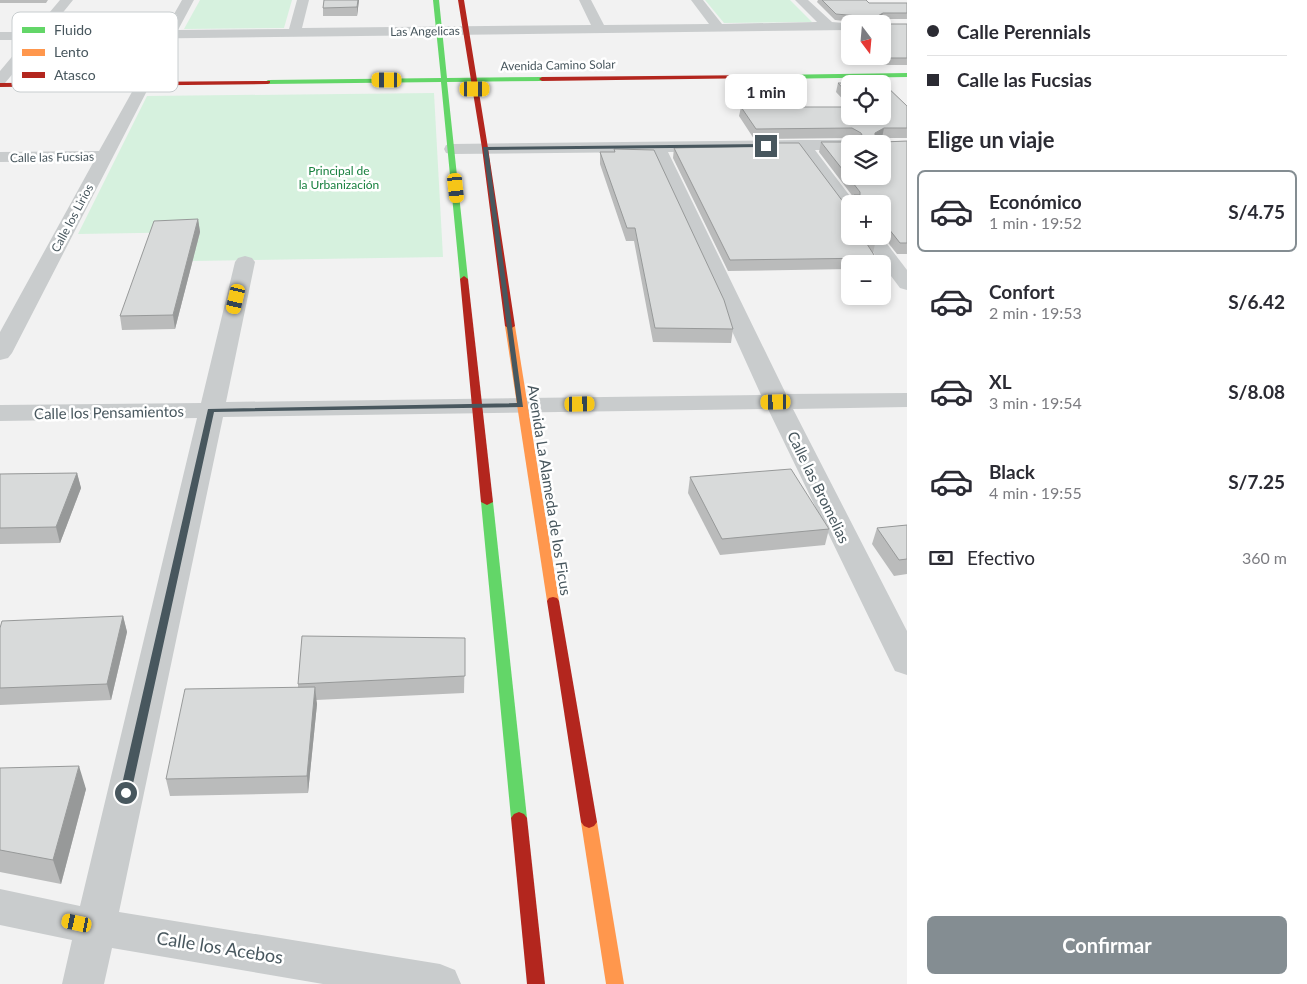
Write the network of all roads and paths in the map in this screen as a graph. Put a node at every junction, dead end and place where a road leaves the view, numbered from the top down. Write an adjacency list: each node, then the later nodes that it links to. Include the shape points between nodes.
1 (66, 0): 9 (street)
2 (188, 0): 10 (street)
3 (304, 0): 17 (street)
4 (436, 0): 16 (street)
5 (461, 0): 15 (street, Avenida La Alameda de los Ficus)
6 (585, 0): 14 (street)
7 (697, 0): 13 (street)
8 (801, 0): 11 (street)
9 (56, 12)
10 (178, 18)
11 (828, 26): 12 (street, Las Angelicas); 13 (street, Las Angelicas)
12 (841, 26)
13 (718, 27): 14 (street, Las Angelicas)
14 (599, 29): 15 (street, Las Angelicas)
15 (467, 30): 16 (street, Las Angelicas); 23 (street, Avenida La Alameda de los Ficus)
16 (438, 31): 17 (street, Las Angelicas); 22 (street)
17 (295, 32): 18 (street, Las Angelicas)
18 (178, 34)
19 (12, 65): 21 (street)
20 (907, 75): 23 (street, Avenida Camino Solar)
21 (0, 80)
22 (444, 84): 23 (street, Avenida Camino Solar); 27 (street, Avenida Camino Solar); 35 (street)
23 (475, 84): 26 (street, Avenida Camino Solar); 34 (street, Avenida La Alameda de los Ficus)
24 (891, 84): 25 (street)
25 (907, 84)
26 (841, 85)
27 (178, 88)
28 (47, 92): 30 (street, Avenida Camino Solar)
29 (139, 92): 36 (street, Calle los Lirios)
30 (0, 94)
31 (802, 145): 32 (street); 33 (street); 38 (street)
32 (841, 145)
33 (657, 147): 34 (street); 44 (street, Calle las Bromelias)
34 (485, 148): 35 (street); 46 (street, Avenida La Alameda de los Ficus)
35 (452, 149): 45 (street)
36 (105, 156): 37 (street, Calle las Fucsias); 42 (street, Calle los Lirios)
37 (0, 157)
38 (841, 196)
39 (878, 245): 41 (street)
40 (245, 262): 47 (street)
41 (907, 284)
42 (0, 353)
43 (907, 400): 44 (street, Calle los Pensamientos)
44 (776, 402): 46 (street, Calle los Pensamientos); 49 (street, Calle las Bromelias)
45 (478, 406): 46 (street, Calle los Pensamientos); 47 (street, Calle los Pensamientos); 54 (street)
46 (521, 406): 55 (street, Avenida La Alameda de los Ficus)
47 (210, 410): 48 (street, Calle los Pensamientos); 51 (street)
48 (0, 413)
49 (907, 663)
50 (0, 907): 51 (street, Calle los Acebos)
51 (96, 927): 52 (street); 53 (street, Calle los Acebos)
52 (82, 984)
53 (440, 984)
54 (536, 984)
55 (614, 984)

